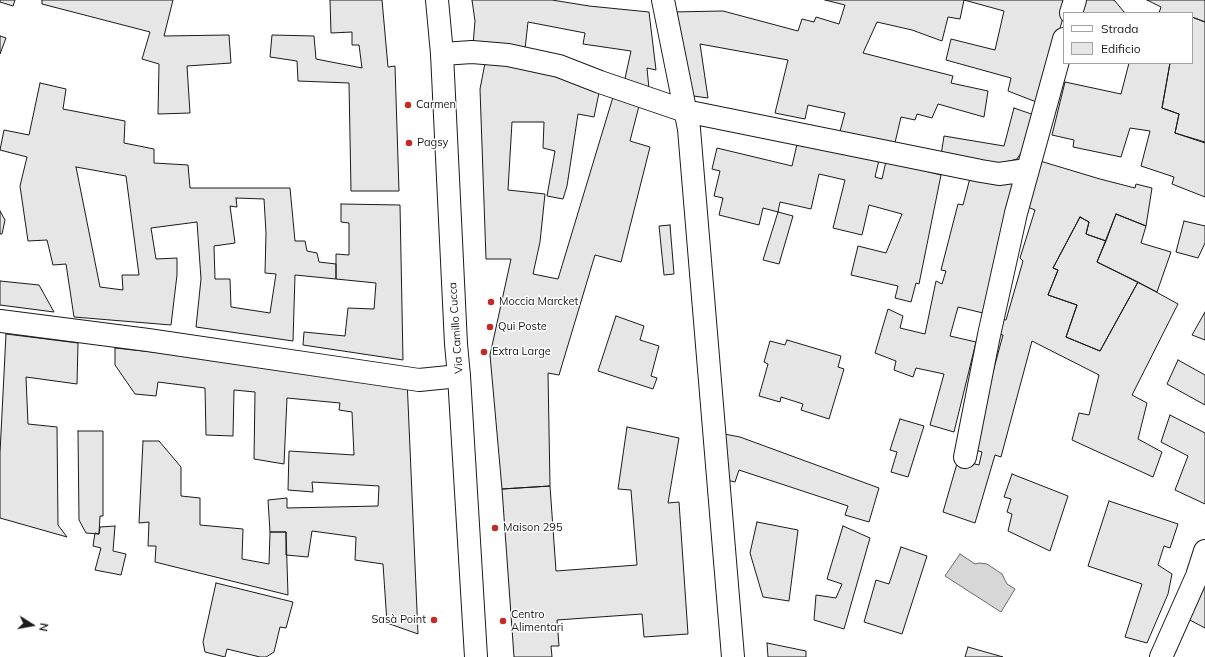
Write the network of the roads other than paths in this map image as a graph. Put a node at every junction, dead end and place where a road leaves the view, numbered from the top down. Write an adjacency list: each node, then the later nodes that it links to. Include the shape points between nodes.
1 (437, 0): 6 (street, Via Camillo Cucca)
2 (663, 0): 7 (street)
3 (1075, 0): 4 (street)
4 (1071, 12)
5 (1063, 43): 8 (street)
6 (442, 54): 7 (street, via 472,52 508,55 559,66); 10 (street, Via Camillo Cucca)
7 (685, 111): 8 (street, via 981,171 1000,174); 14 (street, via 689,129)
8 (1027, 170): 11 (street, via 989,335)
9 (0, 322): 10 (street, via 148,340 419,380)
10 (459, 376): 13 (street, Via Camillo Cucca)
11 (965, 456)
12 (1205, 551): 15 (street, via 1197,576)
13 (476, 657)
14 (733, 657)
15 (1161, 657)

